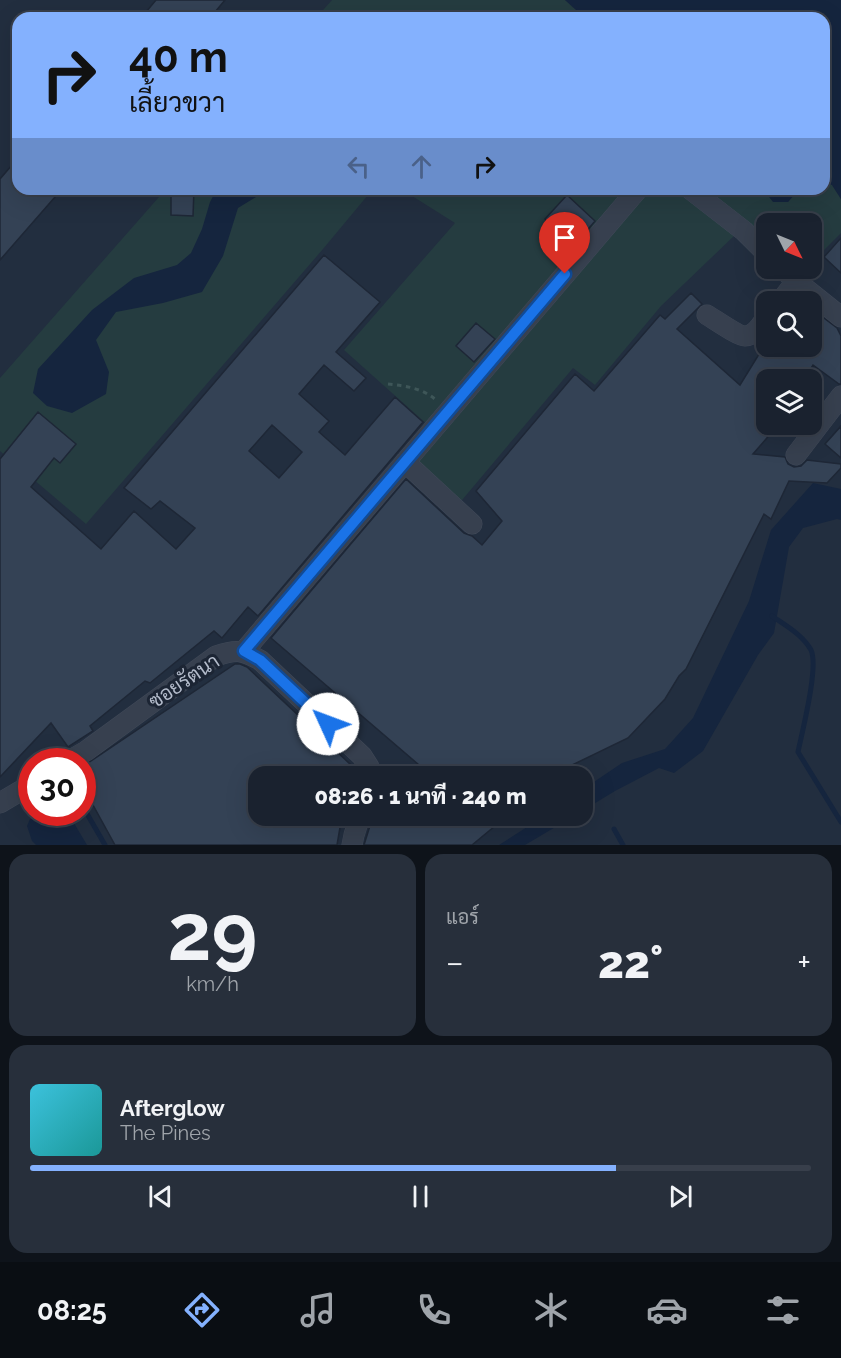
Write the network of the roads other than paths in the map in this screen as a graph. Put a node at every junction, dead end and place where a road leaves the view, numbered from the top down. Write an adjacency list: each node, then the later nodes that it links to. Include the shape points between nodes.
1 (633, 195): 10 (street)
2 (698, 195): 3 (street)
3 (756, 244)
4 (794, 279): 6 (street)
5 (707, 315): 7 (street, via 745,336)
6 (841, 317)
7 (756, 331)
8 (841, 396): 9 (street)
9 (796, 455)
10 (405, 462): 11 (street); 12 (street)
11 (472, 524)
12 (244, 651): 13 (street, ซอยรัตนา, via 216,656); 14 (street, ซอยรัตนา, via 260,660)
13 (90, 748)
14 (369, 766)
15 (18, 792): 16 (street)
16 (0, 803)
17 (357, 826): 18 (street)
18 (352, 845)

